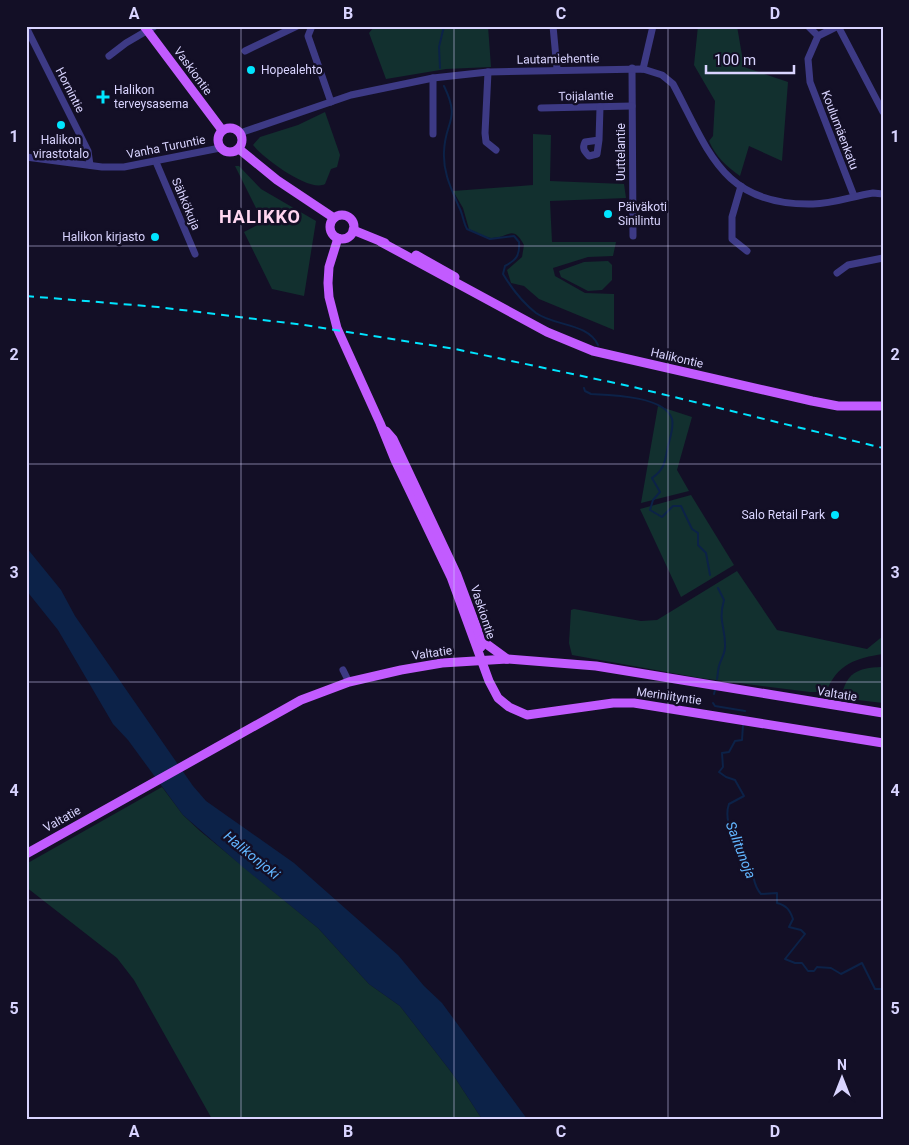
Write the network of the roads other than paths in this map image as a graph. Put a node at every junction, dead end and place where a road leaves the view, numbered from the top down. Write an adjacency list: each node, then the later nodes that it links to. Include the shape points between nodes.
1 (297, 26): 9 (street); 11 (street)
2 (312, 26): 9 (street)
3 (553, 26): 14 (street)
4 (653, 26): 15 (street)
5 (808, 26): 10 (street)
6 (838, 26): 10 (street); 22 (street)
7 (26, 27): 32 (street, Hornintie, via 88,151)
8 (148, 28): 12 (street); 23 (main road, Vaskiontie)
9 (308, 36): 18 (street)
10 (818, 36): 35 (street, Koulumäenkatu, via 808,59 810,82)
11 (245, 52)
12 (109, 56)
13 (632, 68): 14 (street, Lautamiehentie); 15 (street, Lautamiehentie); 19 (street, Uuttelantie)
14 (557, 69): 16 (street, Lautamiehentie)
15 (643, 69): 33 (street, Lautamiehentie, via 662,75 672,84 711,158 724,175)
16 (488, 72): 17 (street, Lautamiehentie); 29 (street, via 485,133 486,142)
17 (434, 78): 18 (street, Lautamiehentie); 25 (street)
18 (331, 102): 24 (street, Lautamiehentie)
19 (632, 106): 20 (street, Toijalantie); 38 (street, Uuttelantie)
20 (600, 107): 21 (street, Toijalantie); 26 (street)
21 (541, 108)
22 (883, 112)
23 (222, 130): 24 (main road, via 231,127); 27 (main road, via 217,139)
24 (240, 133): 28 (main road)
25 (433, 134)
26 (599, 140)
27 (220, 148): 28 (main road, via 229,152); 31 (street, Vanha Turuntie)
28 (239, 148): 36 (main road, via 277,180)
29 (496, 150)
30 (26, 157): 32 (street, Vanha Turuntie)
31 (156, 162): 32 (street, Vanha Turuntie, via 124,167); 41 (street, Sähkökuja)
32 (90, 165)
33 (741, 186): 35 (street, Lautamiehentie, via 755,194 788,203 820,204); 40 (street, via 732,217 732,238)
34 (883, 194): 35 (street, Lautamiehentie)
35 (854, 196)
36 (334, 218): 37 (main road, via 340,215 347,217); 39 (main road, via 330,229)
37 (353, 230): 39 (main road, via 348,236); 44 (main road, Halikontie, via 419,257 547,332 593,351 838,406)
38 (633, 236)
39 (338, 238): 45 (main road, Vaskiontie, via 329,267 329,297 337,328)
40 (747, 251)
41 (195, 254)
42 (883, 258): 43 (street, via 848,265)
43 (837, 274)
44 (883, 406)
45 (380, 423): 46 (main road, Vaskiontie, via 392,439 457,575); 48 (main road, Vaskiontie, via 451,577)
46 (481, 640): 47 (main road); 48 (main road, Vaskiontie)
47 (508, 659): 48 (main road, Valtatie); 51 (main road, Valtatie, via 596,666)
48 (482, 660): 50 (main road, Valtatie, via 442,663); 52 (main road, Meriniityntie, via 498,698 508,707 528,715 634,703)
49 (343, 670): 50 (street)
50 (349, 682): 53 (main road, Valtatie, via 280,711)
51 (883, 713)
52 (883, 743)
53 (26, 854)

